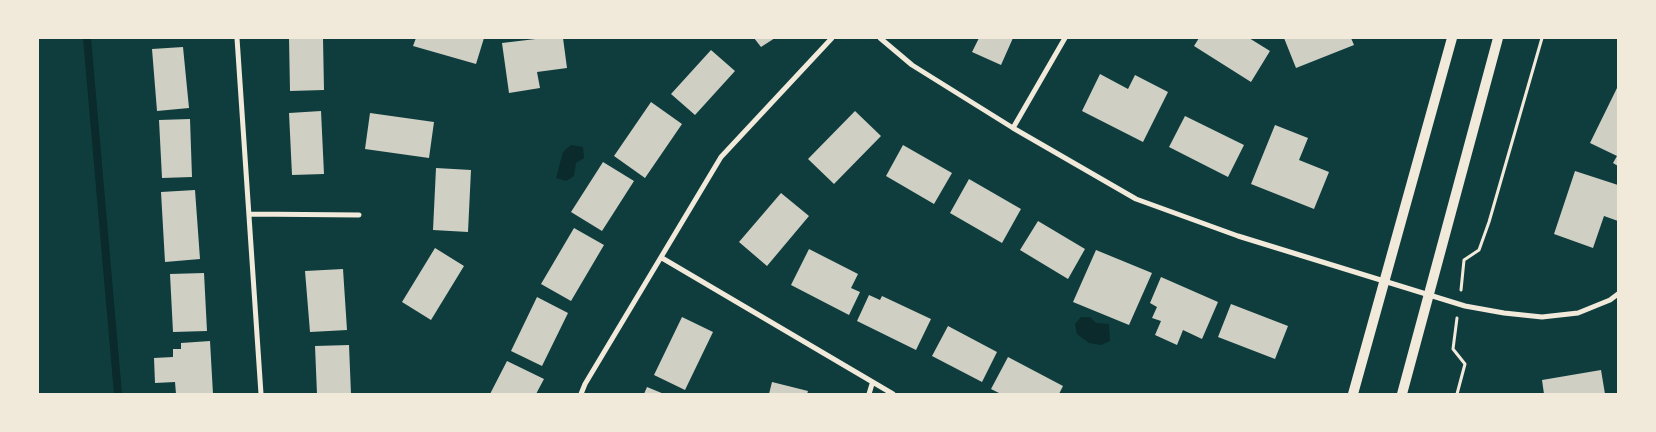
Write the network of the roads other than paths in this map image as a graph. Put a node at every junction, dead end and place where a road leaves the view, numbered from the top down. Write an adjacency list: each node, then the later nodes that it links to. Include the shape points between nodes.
1 (237, 38): 8 (street)
2 (832, 38): 10 (street, via 721,157)
3 (880, 38): 7 (street, via 912,65)
4 (1065, 38): 7 (street)
5 (1452, 38): 11 (main road)
6 (1498, 38): 13 (main road)
7 (1013, 128): 11 (street, via 1136,199 1238,236)
8 (249, 214): 9 (street); 15 (street)
9 (360, 215)
10 (662, 258): 14 (street); 16 (street)
11 (1384, 281): 13 (street); 19 (main road)
12 (1618, 294): 13 (street, via 1578,313 1542,317 1504,314)
13 (1429, 295): 20 (main road)
14 (872, 384): 17 (street); 18 (street)
15 (261, 394)
16 (581, 394)
17 (869, 394)
18 (893, 394)
19 (1353, 394)
20 (1402, 394)

